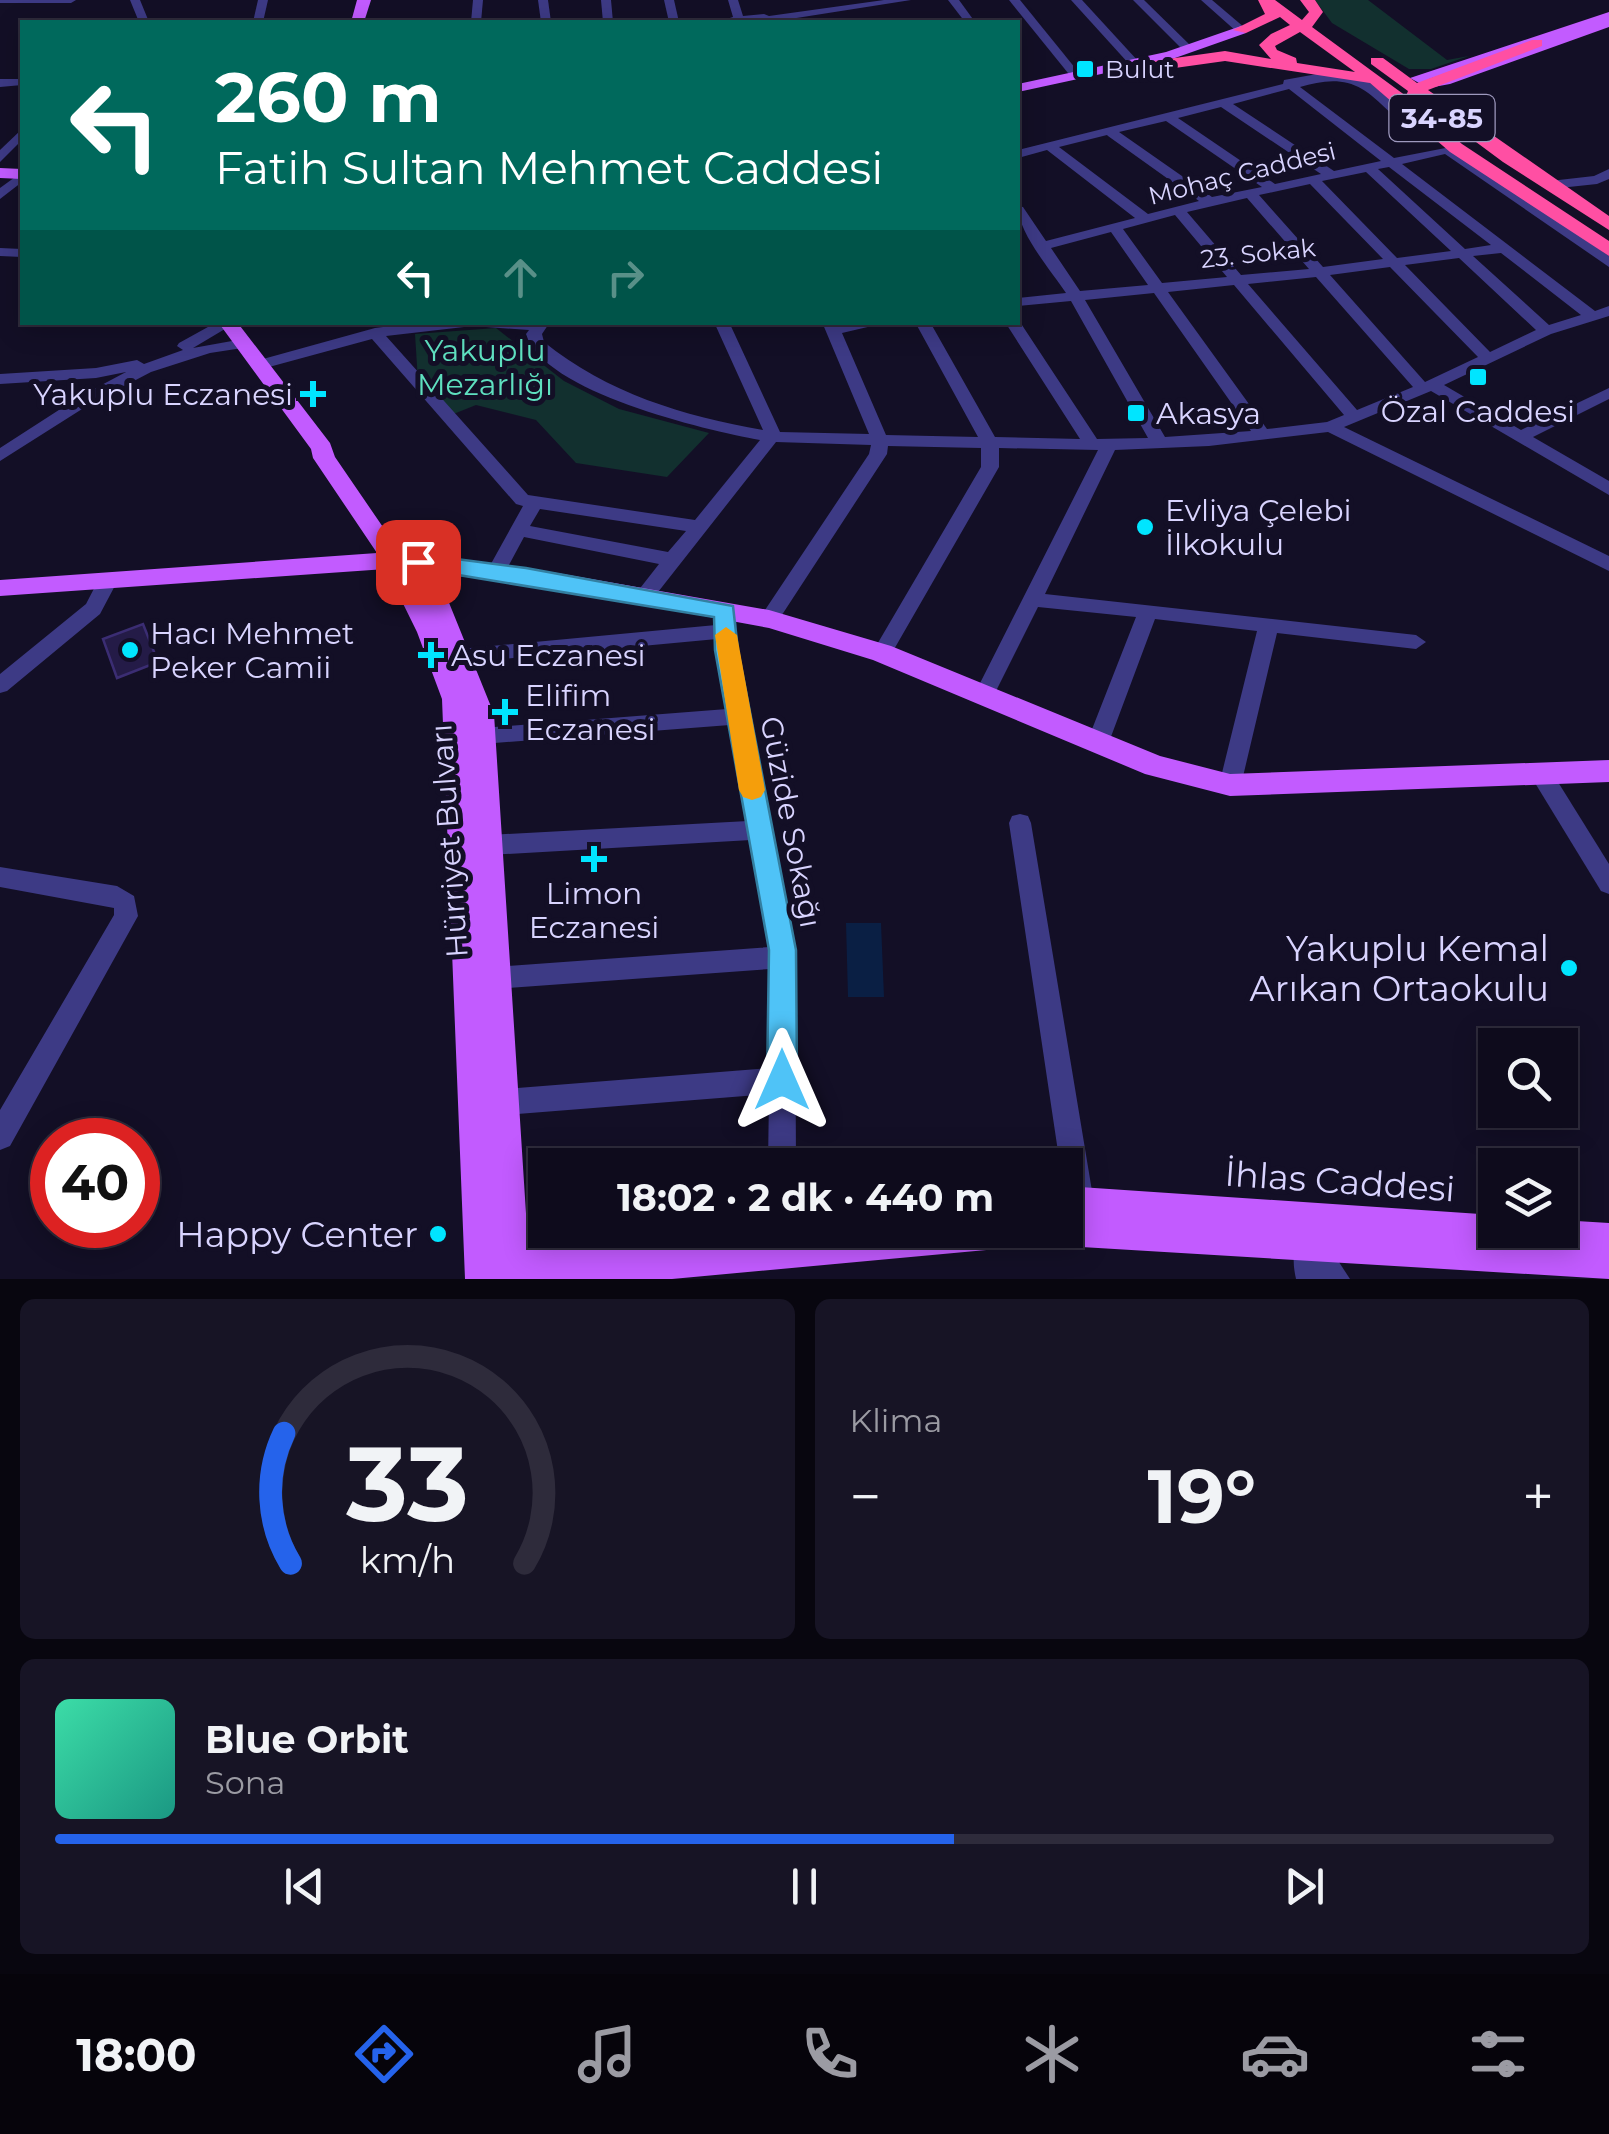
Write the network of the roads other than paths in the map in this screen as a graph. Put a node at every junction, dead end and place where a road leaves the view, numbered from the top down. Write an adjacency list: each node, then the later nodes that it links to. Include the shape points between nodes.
1 (0, 0): 2 (street)
2 (71, 0)
3 (874, 0): 13 (street)
4 (906, 0): 14 (street)
5 (953, 0): 19 (street)
6 (1014, 0): 26 (street)
7 (1076, 0): 25 (street)
8 (1138, 0): 24 (street)
9 (1206, 0): 20 (street)
10 (1290, 0): 22 (highway, 34-85)
11 (1308, 0): 21 (highway, via 1316,16)
12 (1270, 1): 20 (highway, via 1273,16); 22 (highway); 58 (highway, 34-85)
13 (860, 3): 14 (street); 15 (street)
14 (890, 5)
15 (801, 8): 17 (street); 18 (street)
16 (1609, 19): 23 (main road); 27 (main road)
17 (753, 20)
18 (790, 20)
19 (968, 20)
20 (1241, 30): 24 (main road)
21 (1290, 30): 22 (highway, via 1267,49 1290,62 1321,61 1330,52); 25 (highway)
22 (1328, 36): 27 (highway, via 1401,70); 29 (highway); 35 (highway, 34-85)
23 (1537, 43): 27 (main road); 60 (highway, via 1431,81 1412,100)
24 (1188, 49): 25 (main road)
25 (1133, 66): 26 (main road); 29 (highway, via 1225,56 1352,75); 31 (main road)
26 (1076, 76): 30 (main road)
27 (1437, 77): 35 (highway, via 1437,94)
28 (1288, 83): 32 (street); 34 (street, via 1345,78 1376,90 1408,120); 42 (street)
29 (1386, 87): 34 (highway)
30 (1020, 88)
31 (1020, 88)
32 (1221, 101): 33 (street); 45 (street)
33 (1170, 118): 36 (street); 49 (street)
34 (1422, 121): 39 (highway)
35 (1461, 122): 48 (highway, 34-85)
36 (1112, 133): 38 (street); 52 (street)
37 (20, 135): 41 (street)
38 (1052, 148): 40 (street); 55 (street)
39 (1451, 149): 42 (street, Mohaç Caddesi); 60 (highway); 64 (street)
40 (1020, 154)
41 (0, 158)
42 (1389, 160): 43 (street, Mohaç Caddesi); 61 (street)
43 (1367, 166): 45 (street, Mohaç Caddesi); 62 (street)
44 (1609, 173): 48 (street)
45 (1330, 174): 47 (street, Mohaç Caddesi)
46 (20, 175): 51 (street)
47 (1310, 178): 49 (street, Mohaç Caddesi); 63 (street)
48 (1550, 185): 56 (highway, 34-85)
49 (1273, 188): 50 (street, Mohaç Caddesi)
50 (1250, 193): 52 (street, Mohaç Caddesi); 65 (street)
51 (0, 195)
52 (1210, 202): 53 (street, Mohaç Caddesi)
53 (1178, 210): 55 (street, Mohaç Caddesi); 66 (street)
54 (1020, 213): 59 (street)
55 (1146, 219): 57 (street, Mohaç Caddesi)
56 (1609, 224)
57 (1115, 228): 59 (street, Mohaç Caddesi); 67 (street)
58 (1609, 234)
59 (1040, 247): 68 (street)
60 (1609, 247)
61 (1504, 248): 62 (street, 23. Sokak); 70 (street)
62 (1466, 254): 63 (street, 23. Sokak); 81 (street)
63 (1394, 262): 65 (street, 23. Sokak); 85 (street)
64 (1609, 263)
65 (1320, 272): 66 (street, 23. Sokak); 92 (street)
66 (1238, 280): 67 (street, 23. Sokak); 95 (street)
67 (1162, 288): 68 (street, 23. Sokak); 98 (street)
68 (1074, 293): 69 (street, 23. Sokak); 104 (street)
69 (1020, 302)
70 (1604, 313): 81 (street)
71 (224, 325): 86 (street)
72 (229, 325): 83 (main road, Hürriyet Bulvarı)
73 (411, 325): 82 (street)
74 (512, 325): 84 (street)
75 (541, 325): 84 (street)
76 (542, 325): 100 (street, via 545,340 596,380)
77 (722, 325): 100 (street)
78 (924, 325): 103 (street)
79 (1014, 325): 105 (street)
80 (831, 326): 101 (street)
81 (1546, 331): 85 (street)
82 (375, 332): 87 (street); 108 (street, via 522,500)
83 (243, 344): 87 (main road, Hürriyet Bulvarı); 89 (street, via 183,355)
84 (537, 344): 100 (street, via 600,388)
85 (1486, 357): 92 (street)
86 (141, 364): 88 (street); 91 (street)
87 (258, 365): 113 (main road, Hürriyet Bulvarı, via 322,448 336,452)
88 (48, 376): 90 (street); 91 (street); 93 (street)
89 (128, 378): 91 (street); 97 (street)
90 (0, 379)
91 (104, 380): 93 (street)
92 (1427, 387): 95 (street); 99 (street)
93 (82, 392): 97 (street)
94 (1609, 393): 99 (street)
95 (1354, 416): 96 (street)
96 (1330, 427): 98 (street); 112 (street)
97 (27, 431): 102 (street); 106 (street)
98 (1263, 436): 104 (street)
99 (1520, 437): 107 (street)
100 (770, 438): 101 (street); 109 (street)
101 (880, 441): 103 (street); 122 (street, via 878,454)
102 (0, 444)
103 (990, 444): 105 (street); 126 (street, via 990,466)
104 (1160, 444): 105 (street)
105 (1099, 445): 118 (street, via 1106,455)
106 (0, 456)
107 (1609, 489)
108 (533, 504): 109 (street); 110 (street)
109 (702, 526): 111 (street)
110 (518, 530): 111 (street); 114 (street)
111 (674, 560): 117 (street)
112 (1609, 564)
113 (410, 566): 114 (main road); 115 (main road); 120 (main road, via 585,598); 127 (main road, Hürriyet Bulvarı); 157 (main road, Hürriyet Bulvarı, via 455,699)
114 (496, 571): 117 (main road)
115 (105, 587): 116 (main road); 119 (main road); 128 (street, via 93,609)
116 (0, 588)
117 (644, 596): 120 (main road)
118 (1034, 600): 121 (street); 129 (street)
119 (0, 602)
120 (674, 604): 123 (main road)
121 (1148, 612): 124 (street); 132 (street)
122 (769, 620): 123 (main road); 126 (main road)
123 (726, 621): 127 (street); 130 (street, Güzide Sokağı)
124 (1268, 628): 125 (street); 135 (street)
125 (1416, 642)
126 (882, 653): 129 (main road)
127 (460, 656): 131 (main road, Hürriyet Bulvarı)
128 (0, 685)
129 (984, 695): 132 (main road)
130 (738, 716): 131 (street); 137 (street, Güzide Sokağı)
131 (482, 736): 138 (main road, Hürriyet Bulvarı)
132 (1098, 742): 135 (main road, via 1155,766)
133 (1609, 771): 134 (main road)
134 (1540, 772): 135 (main road); 140 (street)
135 (1230, 785)
136 (1020, 823): 147 (street)
137 (759, 830): 138 (street); 141 (street, Güzide Sokağı)
138 (489, 845): 142 (main road, Hürriyet Bulvarı)
139 (0, 877): 145 (street, via 117,896 126,916)
140 (1609, 884)
141 (782, 956): 142 (street); 143 (street, Güzide Sokağı)
142 (496, 978): 144 (main road, Hürriyet Bulvarı)
143 (782, 1080): 144 (street); 146 (street, Güzide Sokağı)
144 (504, 1102): 157 (main road, Hürriyet Bulvarı)
145 (0, 1136)
146 (782, 1148)
147 (1065, 1148)
148 (1083, 1216): 149 (main road, İhlas Caddesi)
149 (1307, 1231): 151 (main road, İhlas Caddesi); 158 (street); 159 (street)
150 (1609, 1241): 152 (main road, İhlas Caddesi)
151 (1478, 1242)
152 (1578, 1245)
153 (643, 1248): 157 (main road)
154 (720, 1248): 157 (main road)
155 (1560, 1248): 156 (main road, İhlas Caddesi)
156 (1609, 1264)
157 (495, 1273)
158 (1311, 1279)
159 (1335, 1279)

